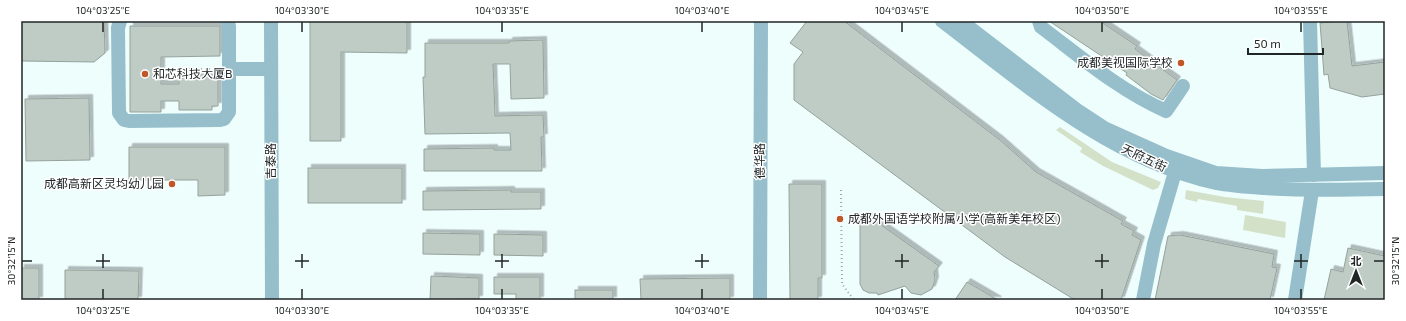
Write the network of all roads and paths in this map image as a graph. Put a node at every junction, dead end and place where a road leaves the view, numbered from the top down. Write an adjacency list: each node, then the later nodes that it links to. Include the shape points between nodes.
1 (120, 21): 10 (street, via 119,113 124,120 224,119 229,112)
2 (228, 21): 10 (street)
3 (270, 21): 11 (street, 吉泰路)
4 (761, 21): 20 (street, 德华路)
5 (942, 21): 13 (street, 天府五街, via 1055,107 1131,154)
6 (961, 21): 15 (street, 天府五街, via 1077,110 1106,129 1139,145 1216,173 1262,176)
7 (1038, 21): 12 (street, via 1041,27 1147,103 1166,111)
8 (1310, 21): 15 (street)
9 (173, 69): 10 (path)
10 (224, 69): 11 (street)
11 (271, 69): 19 (street, 吉泰路)
12 (1183, 86)
13 (1175, 172): 18 (street, 天府五街, via 1217,183); 22 (street, via 1154,244)
14 (1385, 173): 15 (street, 天府五街)
15 (1314, 175)
16 (1385, 189): 18 (street, 天府五街)
17 (842, 190): 21 (path, via 842,284)
18 (1312, 191): 23 (street)
19 (272, 300)
20 (760, 300)
21 (854, 300)
22 (1143, 300)
23 (1295, 300)

